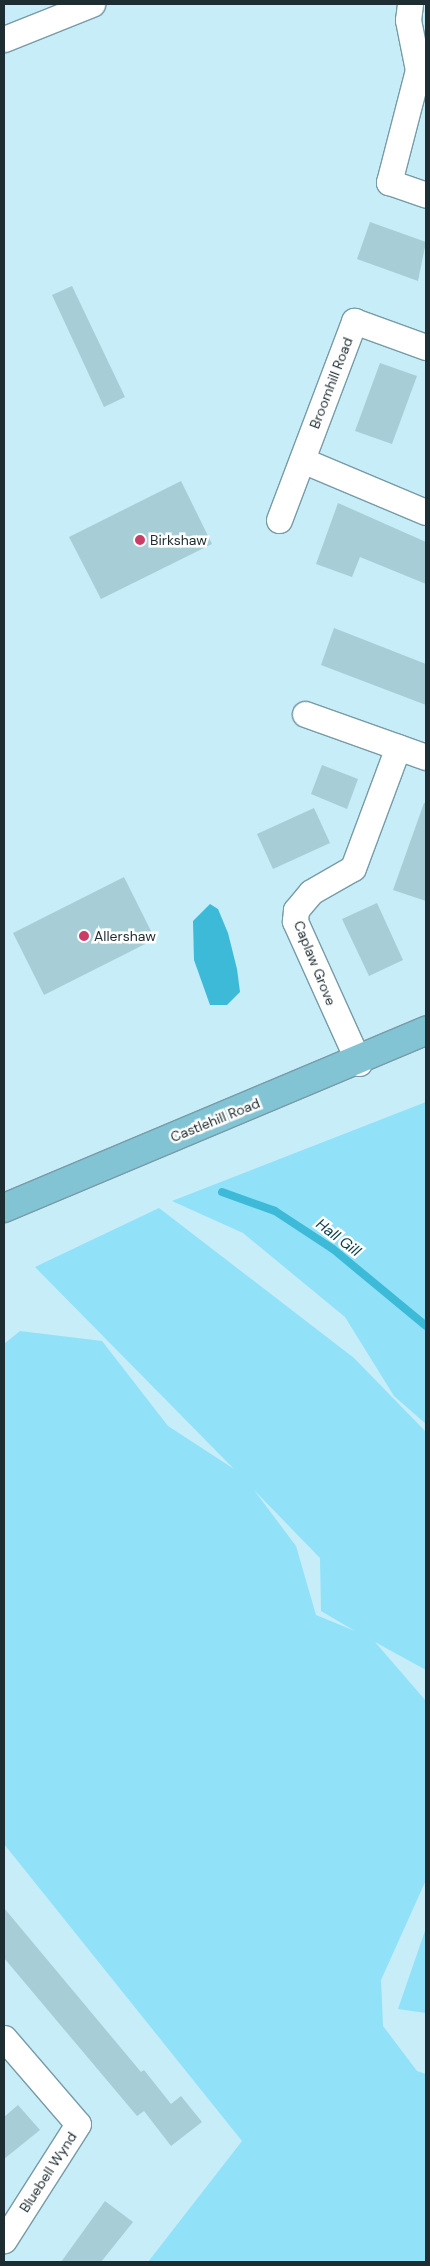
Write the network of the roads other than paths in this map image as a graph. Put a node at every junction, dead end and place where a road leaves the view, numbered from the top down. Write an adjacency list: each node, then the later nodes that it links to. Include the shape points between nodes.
1 (92, 4): 3 (street)
2 (410, 4): 4 (street, via 408,20 418,70 389,182)
3 (4, 39)
4 (426, 195)
5 (426, 347): 6 (street, Broomhill Road, via 354,321)
6 (302, 460): 7 (street); 8 (street, Broomhill Road)
7 (426, 512)
8 (279, 520)
9 (304, 714): 10 (street)
10 (398, 747): 11 (street); 13 (street, Caplaw Grove, via 353,868 311,892 296,910 295,921)
11 (426, 757)
12 (426, 1032): 13 (main road, Castlehill Road)
13 (359, 1063): 14 (main road, Castlehill Road)
14 (4, 1208)
15 (4, 2038): 16 (street, Bluebell Wynd, via 78,2124)
16 (4, 2240)

